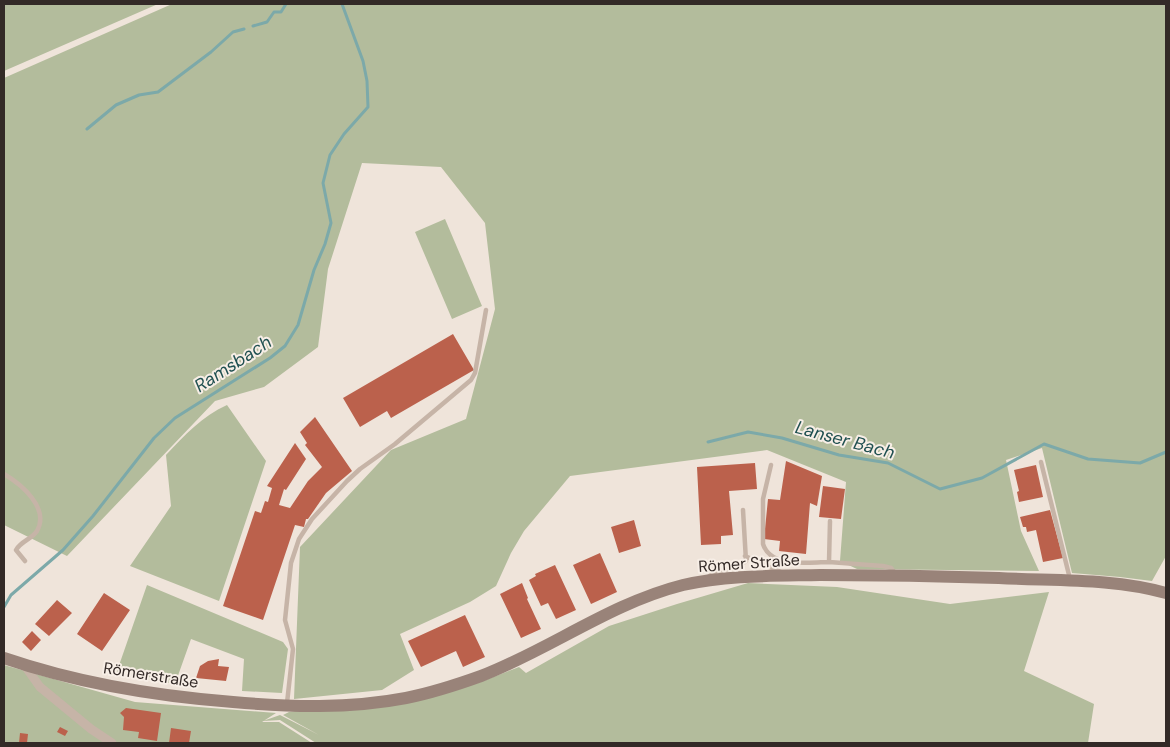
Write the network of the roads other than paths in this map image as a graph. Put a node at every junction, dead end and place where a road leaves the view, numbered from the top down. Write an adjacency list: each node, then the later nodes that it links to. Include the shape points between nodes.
1 (486, 310): 17 (lane, via 476,371 471,380 353,475 312,519 299,539 291,563 285,620 293,649)
2 (1041, 462): 12 (lane)
3 (771, 465): 9 (lane, via 763,499 764,549 772,557 784,561)
4 (4, 474): 8 (lane, via 28,491 39,513 37,532 16,550)
5 (743, 510): 7 (lane)
6 (830, 521): 9 (lane)
7 (746, 556): 11 (lane); 13 (lane, via 746,561 735,568 717,570)
8 (25, 562)
9 (829, 562): 10 (lane, via 883,566)
10 (898, 575): 11 (main road, Römer Straße); 12 (main road, Römer Straße)
11 (787, 576): 13 (main road, Römer Straße, via 736,577)
12 (1070, 581): 14 (main road, Römer Straße)
13 (701, 582): 17 (main road, Römer Straße, via 645,597 502,667 438,690 388,701)
14 (1166, 592)
15 (4, 658): 16 (main road, Römerstraße)
16 (25, 666): 17 (main road, Römerstraße, via 172,697); 18 (street, via 40,687)
17 (291, 706)
18 (112, 743)

